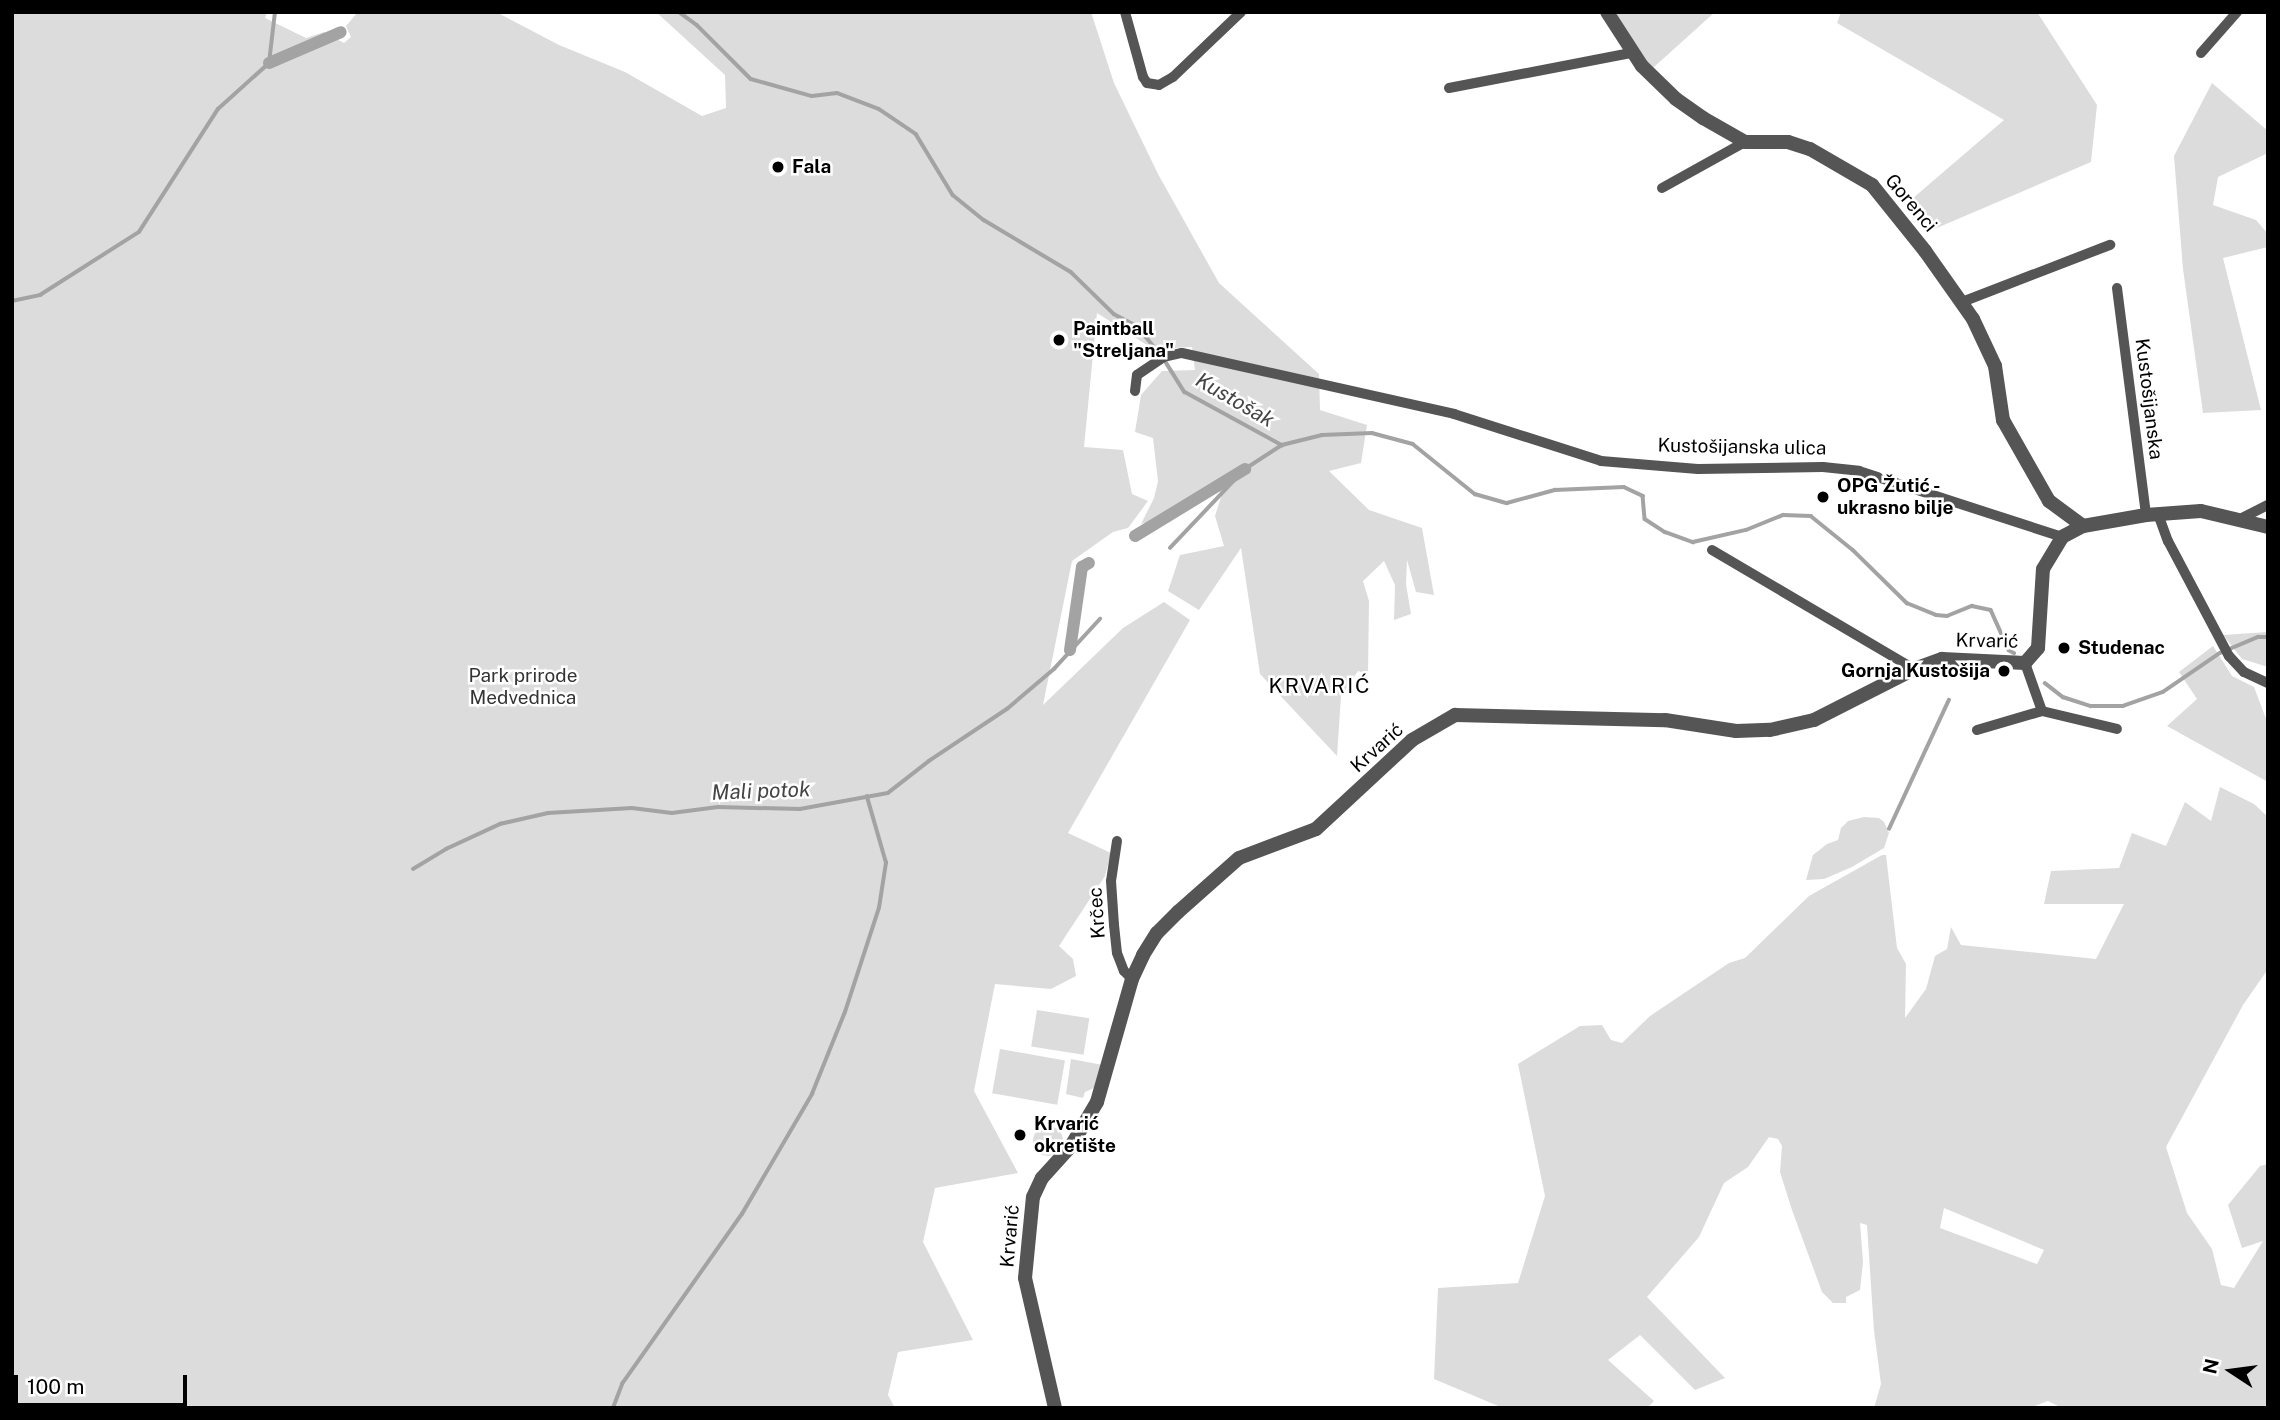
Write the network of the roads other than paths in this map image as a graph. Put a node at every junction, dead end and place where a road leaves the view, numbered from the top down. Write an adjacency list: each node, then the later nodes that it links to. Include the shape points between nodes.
1 (1125, 12): 2 (street, via 1143,77 1147,83 1159,85 1173,78)
2 (1241, 12)
3 (1607, 12): 6 (street, Gorenci)
4 (2237, 12): 5 (street)
5 (2201, 52)
6 (1631, 53): 7 (street); 8 (street, Gorenci, via 1676,99)
7 (1449, 88)
8 (1745, 142): 9 (street); 12 (street, Gorenci, via 1798,144 1872,185)
9 (1662, 188)
10 (2110, 245): 12 (street)
11 (2117, 288): 15 (street, Kustošijanska)
12 (1962, 302): 17 (street, Gorenci, via 1991,354 2003,420 2049,501)
13 (1135, 391): 19 (street, Kustošijanska ulica, via 1137,375 1164,357 1182,353 1454,414 1601,461 1698,469 1822,467 1859,471)
14 (2268, 505): 16 (street)
15 (2152, 514): 16 (street, via 2201,511); 17 (street); 23 (street, Kustošijanska, via 2229,656 2244,672)
16 (2240, 519): 18 (street)
17 (2083, 526): 19 (street)
18 (2268, 527)
19 (2062, 537): 21 (street, Krvarić, via 2043,569 2038,648)
20 (1712, 550): 22 (street)
21 (2025, 663): 22 (street, Krvarić, via 1941,659); 24 (street)
22 (1914, 669): 28 (street, Krvarić, via 1814,720 1770,730 1736,731 1665,720 1455,715 1412,740 1316,829 1239,858 1157,933)
23 (2268, 683)
24 (2042, 711): 25 (street); 26 (street)
25 (2117, 729)
26 (1977, 730)
27 (1117, 841): 28 (street, Krčec, via 1111,881 1117,953)
28 (1132, 979): 29 (street, Krvarić, via 1097,1102 1033,1197 1026,1278)
29 (1053, 1406)

